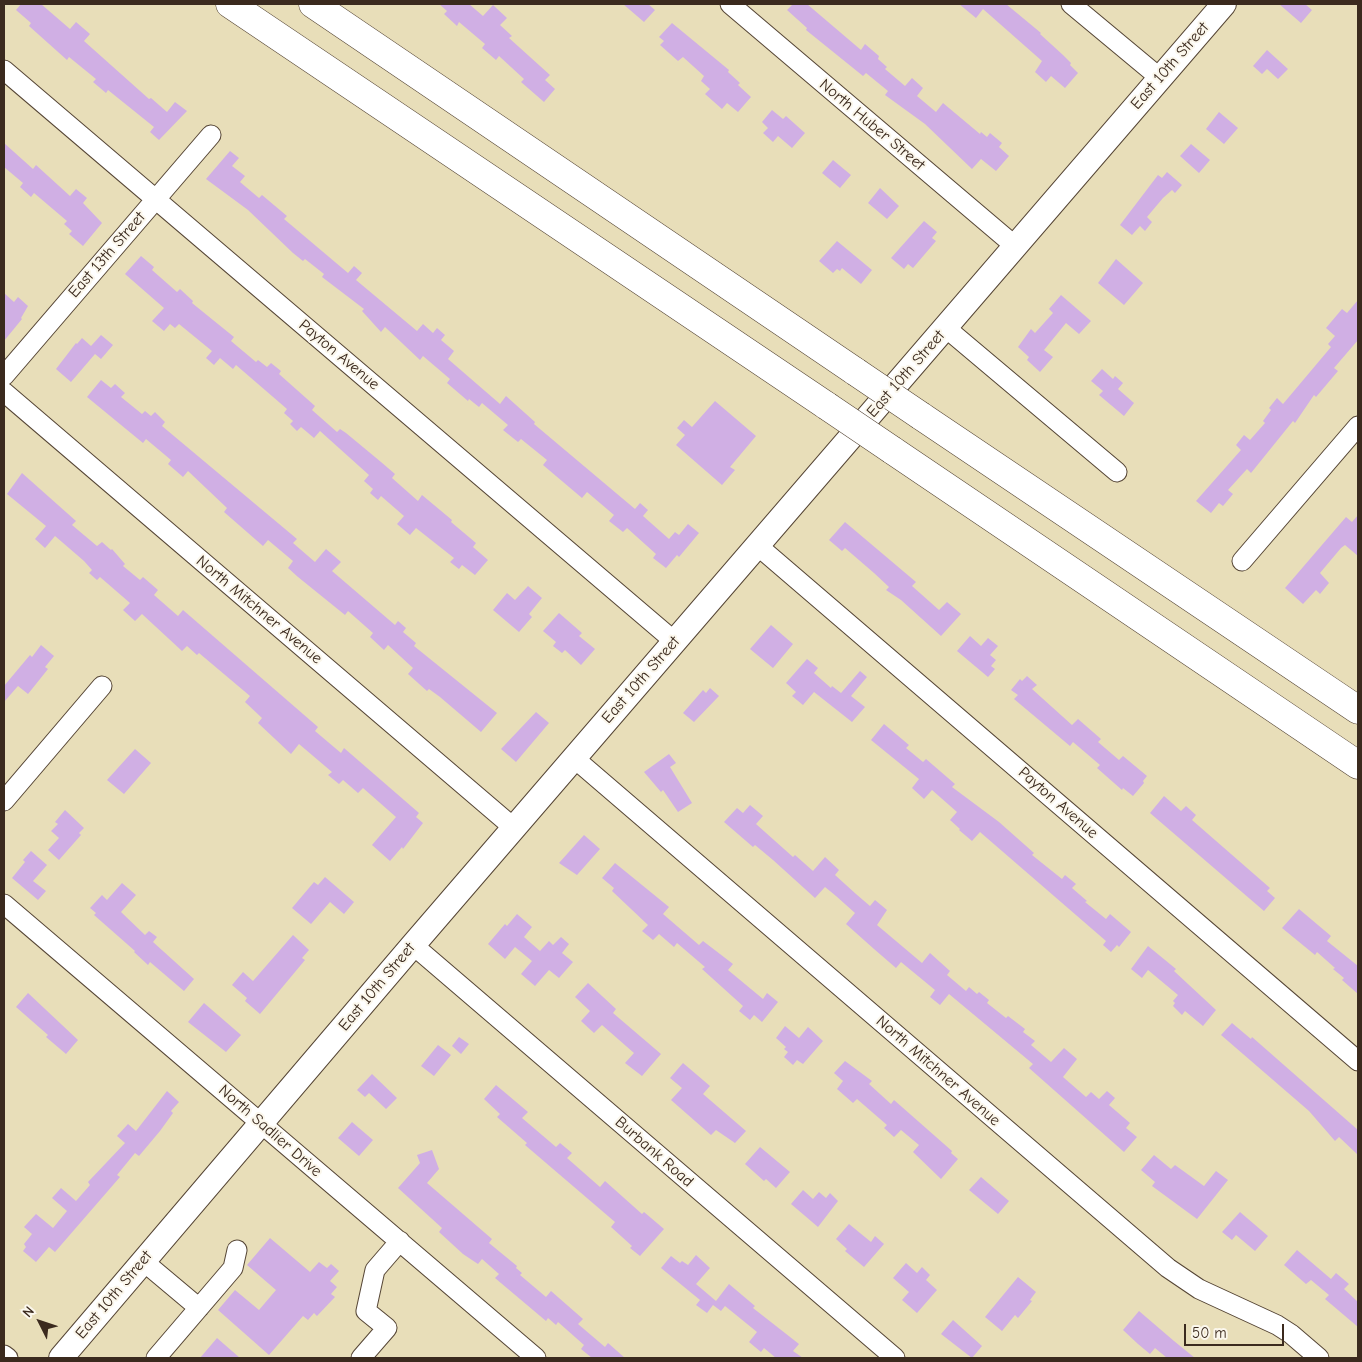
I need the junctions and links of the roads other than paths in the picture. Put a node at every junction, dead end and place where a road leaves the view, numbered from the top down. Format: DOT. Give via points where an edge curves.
graph roads {
  1 [pos="230,4"];
  2 [pos="313,4"];
  3 [pos="730,4"];
  4 [pos="1071,4"];
  5 [pos="1224,4"];
  6 [pos="4,70"];
  7 [pos="1160,78"];
  8 [pos="211,135"];
  9 [pos="155,198"];
  10 [pos="1015,246"];
  11 [pos="946,328"];
  12 [pos="4,376"];
  13 [pos="4,392"];
  14 [pos="1358,426"];
  15 [pos="1118,472"];
  16 [pos="758,546"];
  17 [pos="1242,561"];
  18 [pos="674,641"];
  19 [pos="102,686"];
  20 [pos="1358,710"];
  21 [pos="574,758"];
  22 [pos="1358,765"];
  23 [pos="4,801"];
  24 [pos="514,828"];
  25 [pos="4,904"];
  26 [pos="412,945"];
  27 [pos="1358,1061"];
  28 [pos="261,1123"];
  29 [pos="400,1241"];
  30 [pos="237,1250"];
  31 [pos="143,1262"];
  32 [pos="199,1308"];
  33 [pos="4,1355"];
  34 [pos="8,1358"];
  35 [pos="60,1358"];
  36 [pos="156,1358"];
  37 [pos="361,1358"];
  38 [pos="536,1358"];
  39 [pos="895,1358"];
  40 [pos="1320,1358"];
  1 -- 22 [label="highway, bridge"];
  2 -- 20 [label="highway, bridge"];
  3 -- 10 [label="street, North Huber Street"];
  4 -- 7 [label="street"];
  5 -- 7 [label="main road, East 10th Street"];
  6 -- 9 [label="street, Payton Avenue"];
  7 -- 10 [label="main road, East 10th Street"];
  8 -- 9 [label="street, East 13th Street"];
  9 -- 12 [label="street, East 13th Street"];
  9 -- 18 [label="street, Payton Avenue"];
  10 -- 11 [label="main road, East 10th Street"];
  11 -- 15 [label="street"];
  11 -- 16 [label="main road, East 10th Street"];
  13 -- 24 [label="street, North Mitchner Avenue"];
  14 -- 17 [label="street"];
  16 -- 18 [label="main road, East 10th Street"];
  16 -- 27 [label="street, Payton Avenue"];
  18 -- 21 [label="main road, East 10th Street"];
  19 -- 23 [label="street"];
  21 -- 24 [label="main road, East 10th Street"];
  21 -- 40 [label="street, North Mitchner Avenue" via="1168,1268 1199,1289 1277,1325"];
  24 -- 26 [label="main road, East 10th Street"];
  25 -- 28 [label="street, North Sadlier Drive"];
  26 -- 28 [label="main road, East 10th Street"];
  26 -- 39 [label="street, Burbank Road"];
  28 -- 29 [label="street, North Sadlier Drive"];
  28 -- 31 [label="main road, East 10th Street"];
  29 -- 37 [label="street" via="375,1270 366,1310 387,1328"];
  29 -- 38 [label="street, North Sadlier Drive"];
  30 -- 32 [label="street" via="233,1268"];
  31 -- 32 [label="street"];
  31 -- 35 [label="main road, East 10th Street"];
  32 -- 36 [label="street"];
  33 -- 34 [label="street"];
}
